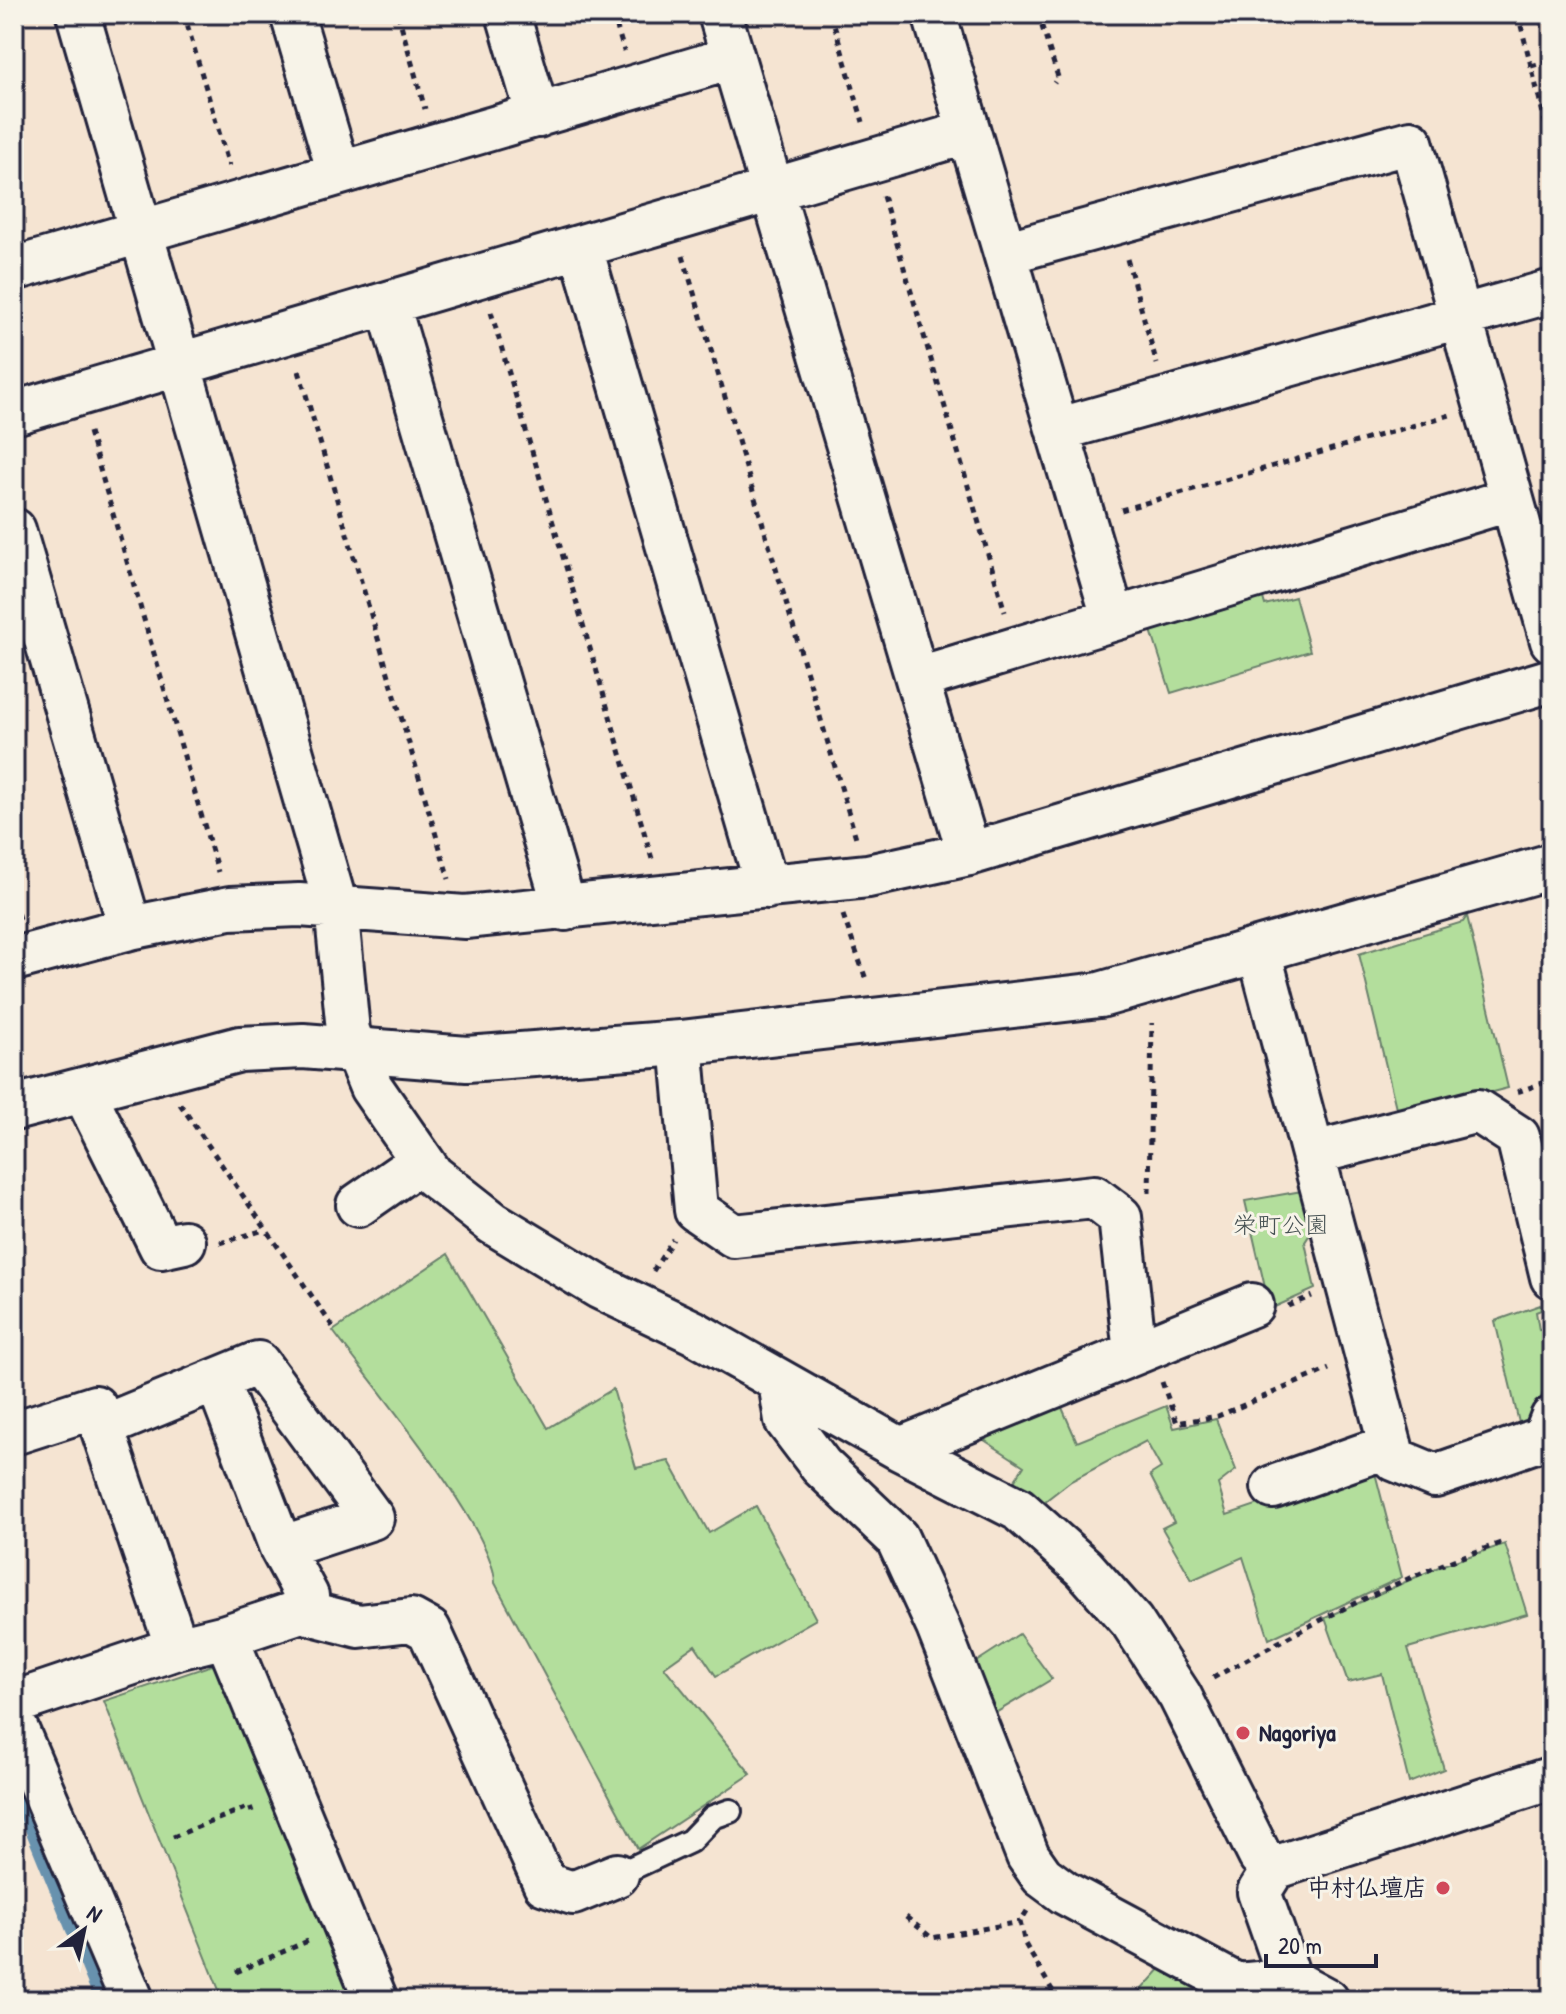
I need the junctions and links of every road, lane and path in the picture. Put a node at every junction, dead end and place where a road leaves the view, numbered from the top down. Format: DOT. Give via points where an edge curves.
graph roads {
  1 [pos="78,14"];
  2 [pos="184,14"];
  3 [pos="292,14"];
  4 [pos="398,14"];
  5 [pos="508,14"];
  6 [pos="720,14"];
  7 [pos="831,14"];
  8 [pos="934,14"];
  9 [pos="1038,14"];
  10 [pos="1518,14"];
  11 [pos="732,58"];
  12 [pos="1552,60"];
  13 [pos="1531,66"];
  14 [pos="1054,83"];
  15 [pos="538,116"];
  16 [pos="865,129"];
  17 [pos="969,132"];
  18 [pos="436,145"];
  19 [pos="1552,149"];
  20 [pos="339,173"];
  21 [pos="880,187"];
  22 [pos="774,192"];
  23 [pos="238,202"];
  24 [pos="674,220"];
  25 [pos="1116,223"];
  26 [pos="142,231"];
  27 [pos="581,248"];
  28 [pos="1008,252"];
  29 [pos="14,269"];
  30 [pos="482,276"];
  31 [pos="1552,291"];
  32 [pos="388,304"];
  33 [pos="1460,316"];
  34 [pos="287,334"];
  35 [pos="179,364"];
  36 [pos="77,394"];
  37 [pos="1167,399"];
  38 [pos="1484,406"];
  39 [pos="14,413"];
  40 [pos="1060,429"];
  41 [pos="1509,500"];
  42 [pos="1085,518"];
  43 [pos="14,530"];
  44 [pos="1113,617"];
  45 [pos="1552,641"];
  46 [pos="1015,648"];
  47 [pos="919,678"];
  48 [pos="1552,680"];
  49 [pos="969,854"];
  50 [pos="1552,866"];
  51 [pos="811,886"];
  52 [pos="663,898"];
  53 [pos="336,906"];
  54 [pos="230,908"];
  55 [pos="565,909"];
  56 [pos="465,917"];
  57 [pos="130,928"];
  58 [pos="1268,942"];
  59 [pos="14,959"];
  60 [pos="871,994"];
  61 [pos="1152,1022"];
  62 [pos="681,1043"];
  63 [pos="356,1051"];
  64 [pos="83,1090"];
  65 [pos="177,1100"];
  66 [pos="14,1108"];
  67 [pos="1314,1153"];
  68 [pos="420,1162"];
  69 [pos="358,1205"];
  70 [pos="696,1210"];
  71 [pos="1120,1217"];
  72 [pos="161,1248"];
  73 [pos="1552,1277"];
  74 [pos="1347,1283"];
  75 [pos="635,1304"];
  76 [pos="1252,1305"];
  77 [pos="333,1327"];
  78 [pos="1142,1350"];
  79 [pos="1365,1354"];
  80 [pos="217,1381"];
  81 [pos="780,1382"];
  82 [pos="1552,1418"];
  83 [pos="102,1427"];
  84 [pos="14,1433"];
  85 [pos="1389,1446"];
  86 [pos="900,1449"];
  87 [pos="1273,1487"];
  88 [pos="1501,1543"];
  89 [pos="281,1548"];
  90 [pos="301,1611"];
  91 [pos="226,1636"];
  92 [pos="177,1648"];
  93 [pos="1180,1696"];
  94 [pos="14,1703"];
  95 [pos="14,1723"];
  96 [pos="1552,1778"];
  97 [pos="250,1806"];
  98 [pos="730,1811"];
  99 [pos="173,1837"];
  100 [pos="1274,1868"];
  101 [pos="617,1875"];
  102 [pos="1047,1880"];
  103 [pos="906,1917"];
  104 [pos="1020,1922"];
  105 [pos="308,1941"];
  106 [pos="236,1972"];
  107 [pos="1312,1994"];
  108 [pos="132,2000"];
  109 [pos="376,2000"];
  110 [pos="1058,2000"];
  1 -- 26 [label="street"];
  2 -- 23 [label="path"];
  3 -- 20 [label="street"];
  4 -- 18 [label="path"];
  5 -- 15 [label="street"];
  6 -- 11 [label="street"];
  7 -- 16 [label="path"];
  8 -- 17 [label="street"];
  9 -- 14 [label="path" via="1058,77"];
  10 -- 13 [label="path"];
  11 -- 15 [label="street"];
  11 -- 22 [label="street"];
  12 -- 13 [label="path"];
  13 -- 19 [label="path"];
  15 -- 18 [label="street"];
  17 -- 22 [label="street"];
  17 -- 28 [label="street"];
  18 -- 20 [label="street"];
  20 -- 23 [label="street"];
  21 -- 46 [label="path"];
  22 -- 24 [label="street"];
  22 -- 47 [label="street"];
  23 -- 26 [label="street"];
  24 -- 27 [label="street"];
  24 -- 51 [label="path"];
  25 -- 28 [label="street"];
  25 -- 33 [label="street" via="1411,142"];
  25 -- 37 [label="path"];
  26 -- 29 [label="street"];
  26 -- 35 [label="street"];
  27 -- 30 [label="street"];
  27 -- 51 [label="street"];
  28 -- 40 [label="street"];
  30 -- 32 [label="street"];
  30 -- 52 [label="path"];
  31 -- 33 [label="street"];
  32 -- 34 [label="street"];
  32 -- 55 [label="street"];
  33 -- 37 [label="street"];
  33 -- 38 [label="street"];
  34 -- 35 [label="street"];
  34 -- 56 [label="path" via="452,891"];
  35 -- 36 [label="street"];
  35 -- 53 [label="street"];
  36 -- 39 [label="street"];
  36 -- 54 [label="path"];
  37 -- 40 [label="street"];
  38 -- 41 [label="street"];
  38 -- 42 [label="path"];
  40 -- 42 [label="street"];
  41 -- 44 [label="street"];
  41 -- 45 [label="street"];
  42 -- 44 [label="street"];
  43 -- 57 [label="street"];
  44 -- 46 [label="street"];
  46 -- 47 [label="street"];
  47 -- 49 [label="street"];
  48 -- 49 [label="street"];
  49 -- 51 [label="street"];
  50 -- 58 [label="street"];
  51 -- 52 [label="street"];
  51 -- 60 [label="path"];
  52 -- 55 [label="street"];
  53 -- 54 [label="street"];
  53 -- 56 [label="street"];
  53 -- 63 [label="street" via="348,1031"];
  54 -- 57 [label="street"];
  55 -- 56 [label="street"];
  57 -- 59 [label="street"];
  58 -- 62 [label="street" via="1100,995"];
  58 -- 67 [label="street"];
  61 -- 71 [label="path" via="1149,1214"];
  62 -- 63 [label="street" via="467,1059"];
  62 -- 70 [label="street"];
  63 -- 64 [label="street" via="303,1046 240,1049"];
  63 -- 68 [label="street" via="371,1087"];
  64 -- 66 [label="street"];
  64 -- 72 [label="street"];
  65 -- 77 [label="path"];
  67 -- 73 [label="street" via="1478,1111 1518,1137"];
  67 -- 74 [label="street"];
  68 -- 69 [label="street"];
  68 -- 75 [label="street" via="493,1223"];
  70 -- 71 [label="street" via="734,1236 1094,1197"];
  70 -- 75 [label="path" via="669,1244"];
  71 -- 78 [label="street"];
  74 -- 76 [label="path" via="1266,1315"];
  74 -- 79 [label="street"];
  75 -- 81 [label="street"];
  76 -- 78 [label="street"];
  78 -- 79 [label="path" via="1177,1423 1218,1416"];
  78 -- 86 [label="street"];
  79 -- 85 [label="street"];
  80 -- 83 [label="street"];
  80 -- 89 [label="street"];
  80 -- 89 [label="street" via="258,1363 372,1518"];
  81 -- 86 [label="street"];
  81 -- 102 [label="street" via="786,1420 821,1466 897,1538 938,1627 1028,1856"];
  82 -- 85 [label="street" via="1544,1438 1511,1457 1435,1476 1394,1459"];
  83 -- 84 [label="street" via="95,1407"];
  83 -- 92 [label="street"];
  85 -- 87 [label="street"];
  86 -- 93 [label="street" via="1018,1509 1084,1568 1132,1622"];
  88 -- 93 [label="path" via="1344,1605"];
  89 -- 90 [label="street" via="307,1596"];
  90 -- 91 [label="street"];
  90 -- 101 [label="street" via="359,1626 411,1620 429,1630 545,1884 573,1893"];
  91 -- 92 [label="street"];
  91 -- 109 [label="street"];
  92 -- 94 [label="street"];
  93 -- 100 [label="street" via="1196,1740 1260,1856"];
  95 -- 108 [label="street"];
  96 -- 100 [label="street"];
  97 -- 99 [label="path"];
  98 -- 101 [label="lane" via="713,1817 690,1841"];
  100 -- 107 [label="street" via="1259,1892"];
  102 -- 104 [label="path"];
  102 -- 107 [label="street" via="1237,1985"];
  103 -- 104 [label="path" via="932,1938"];
  104 -- 110 [label="path" via="1025,1944"];
  105 -- 106 [label="path"];
}
